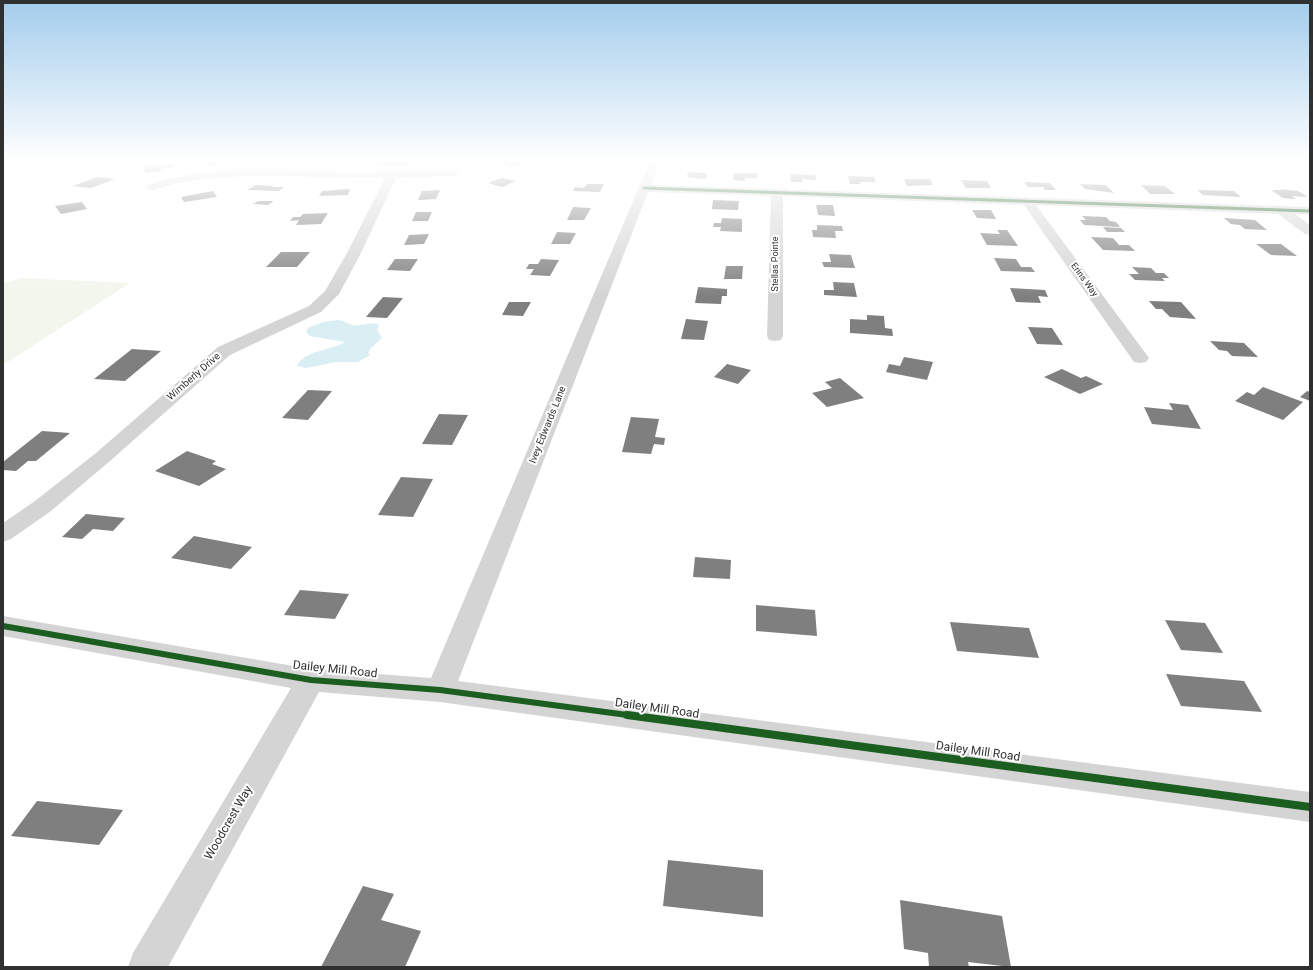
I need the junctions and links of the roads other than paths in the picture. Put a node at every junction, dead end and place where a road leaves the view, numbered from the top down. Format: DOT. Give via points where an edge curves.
graph roads {
  1 [pos="377,206"];
  2 [pos="637,206"];
  3 [pos="776,206"];
  4 [pos="1031,206"];
  5 [pos="1176,206"];
  6 [pos="1281,210"];
  7 [pos="1310,211"];
  8 [pos="1310,231"];
  9 [pos="776,336"];
  10 [pos="1140,358"];
  11 [pos="3,534"];
  12 [pos="3,626"];
  13 [pos="311,680"];
  14 [pos="440,690"];
  15 [pos="1310,807"];
  16 [pos="146,967"];
  1 -- 11 [label="street, Wimberly Drive" via="354,254 330,294 316,309 224,351 98,462"];
  2 -- 14 [label="street, Ivey Edwards Lane"];
  3 -- 9 [label="street, Stellas Pointe"];
  4 -- 10 [label="street, Erins Way"];
  5 -- 6 [label="street"];
  6 -- 7 [label="street"];
  6 -- 8 [label="street"];
  12 -- 13 [label="street, Dailey Mill Road"];
  13 -- 14 [label="street, Dailey Mill Road"];
  13 -- 16 [label="street, Woodcrest Way"];
  14 -- 15 [label="street, Dailey Mill Road"];
}
